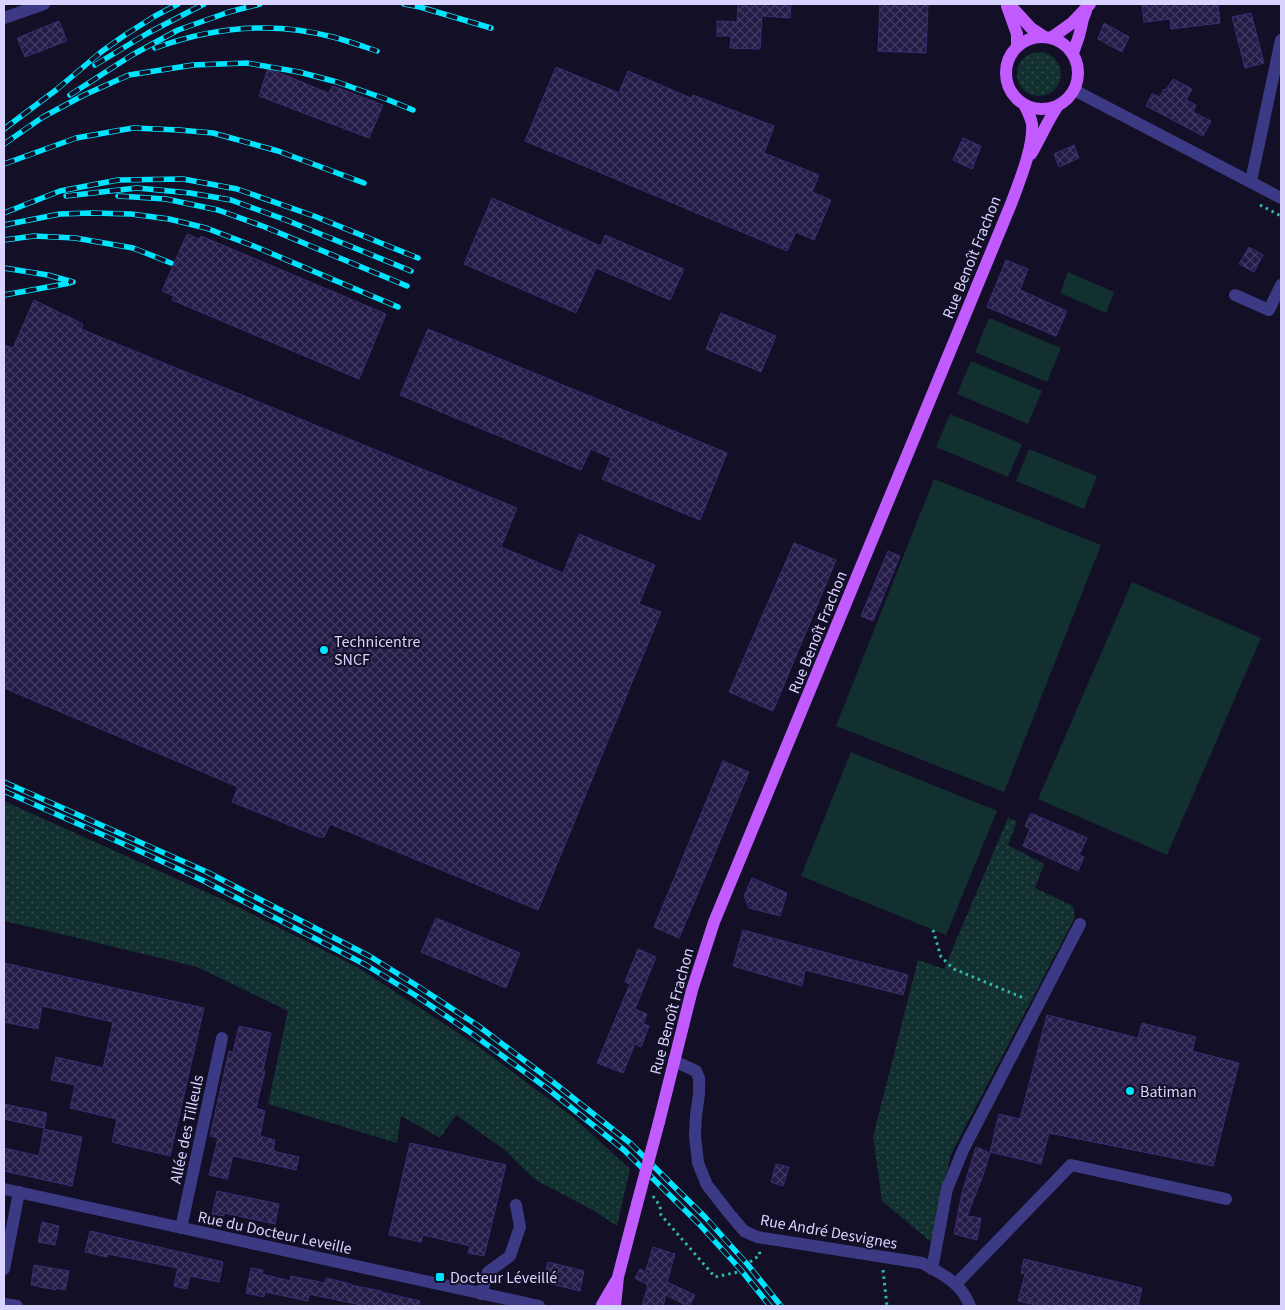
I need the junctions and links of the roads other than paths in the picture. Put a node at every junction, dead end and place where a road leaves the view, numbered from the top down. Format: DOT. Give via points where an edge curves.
graph roads {
  1 [pos="44,4"];
  2 [pos="1008,4"];
  3 [pos="1089,4"];
  4 [pos="4,18"];
  5 [pos="1047,37"];
  6 [pos="1281,40"];
  7 [pos="1017,46"];
  8 [pos="1073,53"];
  9 [pos="1074,90"];
  10 [pos="1025,106"];
  11 [pos="1057,107"];
  12 [pos="1027,160"];
  13 [pos="1251,181"];
  14 [pos="1281,198"];
  15 [pos="1281,285"];
  16 [pos="1235,295"];
  17 [pos="1080,924"];
  18 [pos="222,1038"];
  19 [pos="674,1061"];
  20 [pos="4,1189"];
  21 [pos="19,1192"];
  22 [pos="1226,1198"];
  23 [pos="516,1205"];
  24 [pos="181,1228"];
  25 [pos="932,1268"];
  26 [pos="4,1269"];
  27 [pos="956,1284"];
  28 [pos="481,1294"];
  29 [pos="4,1304"];
  30 [pos="17,1306"];
  31 [pos="539,1306"];
  32 [pos="605,1306"];
  33 [pos="970,1306"];
  1 -- 4 [label="street"];
  2 -- 5 [label="main road" via="1031,28"];
  2 -- 7 [label="main road" via="1017,34"];
  3 -- 5 [label="main road" via="1072,23"];
  3 -- 8 [label="main road"];
  5 -- 7 [label="main road" via="1029,39"];
  5 -- 8 [label="main road" via="1061,42"];
  6 -- 13 [label="street"];
  7 -- 10 [label="main road" via="1006,66 1007,84 1013,96"];
  8 -- 9 [label="main road" via="1078,75"];
  9 -- 11 [label="main road"];
  9 -- 13 [label="street"];
  10 -- 11 [label="main road" via="1039,110"];
  10 -- 12 [label="main road" via="1032,125"];
  11 -- 12 [label="main road"];
  12 -- 19 [label="main road, Rue Benoît Frachon" via="714,922"];
  13 -- 14 [label="street"];
  15 -- 16 [label="street" via="1269,310"];
  17 -- 25 [label="street" via="963,1150 946,1190"];
  18 -- 24 [label="street, Allée des Tilleuls"];
  19 -- 25 [label="street, Rue André Desvignes" via="696,1071 699,1078 695,1136 698,1163 707,1185 744,1231 758,1237 882,1256"];
  19 -- 32 [label="main road, Rue Benoît Frachon, bridge" via="618,1277"];
  20 -- 21 [label="street, Rue du Docteur Leveille"];
  21 -- 24 [label="street, Rue du Docteur Leveille"];
  21 -- 26 [label="street"];
  22 -- 27 [label="street" via="1071,1165"];
  23 -- 28 [label="street" via="520,1226 510,1256 488,1272"];
  24 -- 28 [label="street, Rue du Docteur Leveille"];
  25 -- 27 [label="street, Rue André Desvignes"];
  27 -- 33 [label="street, Rue André Desvignes"];
  28 -- 31 [label="street, Rue du Docteur Leveille"];
  29 -- 30 [label="street"];
}
